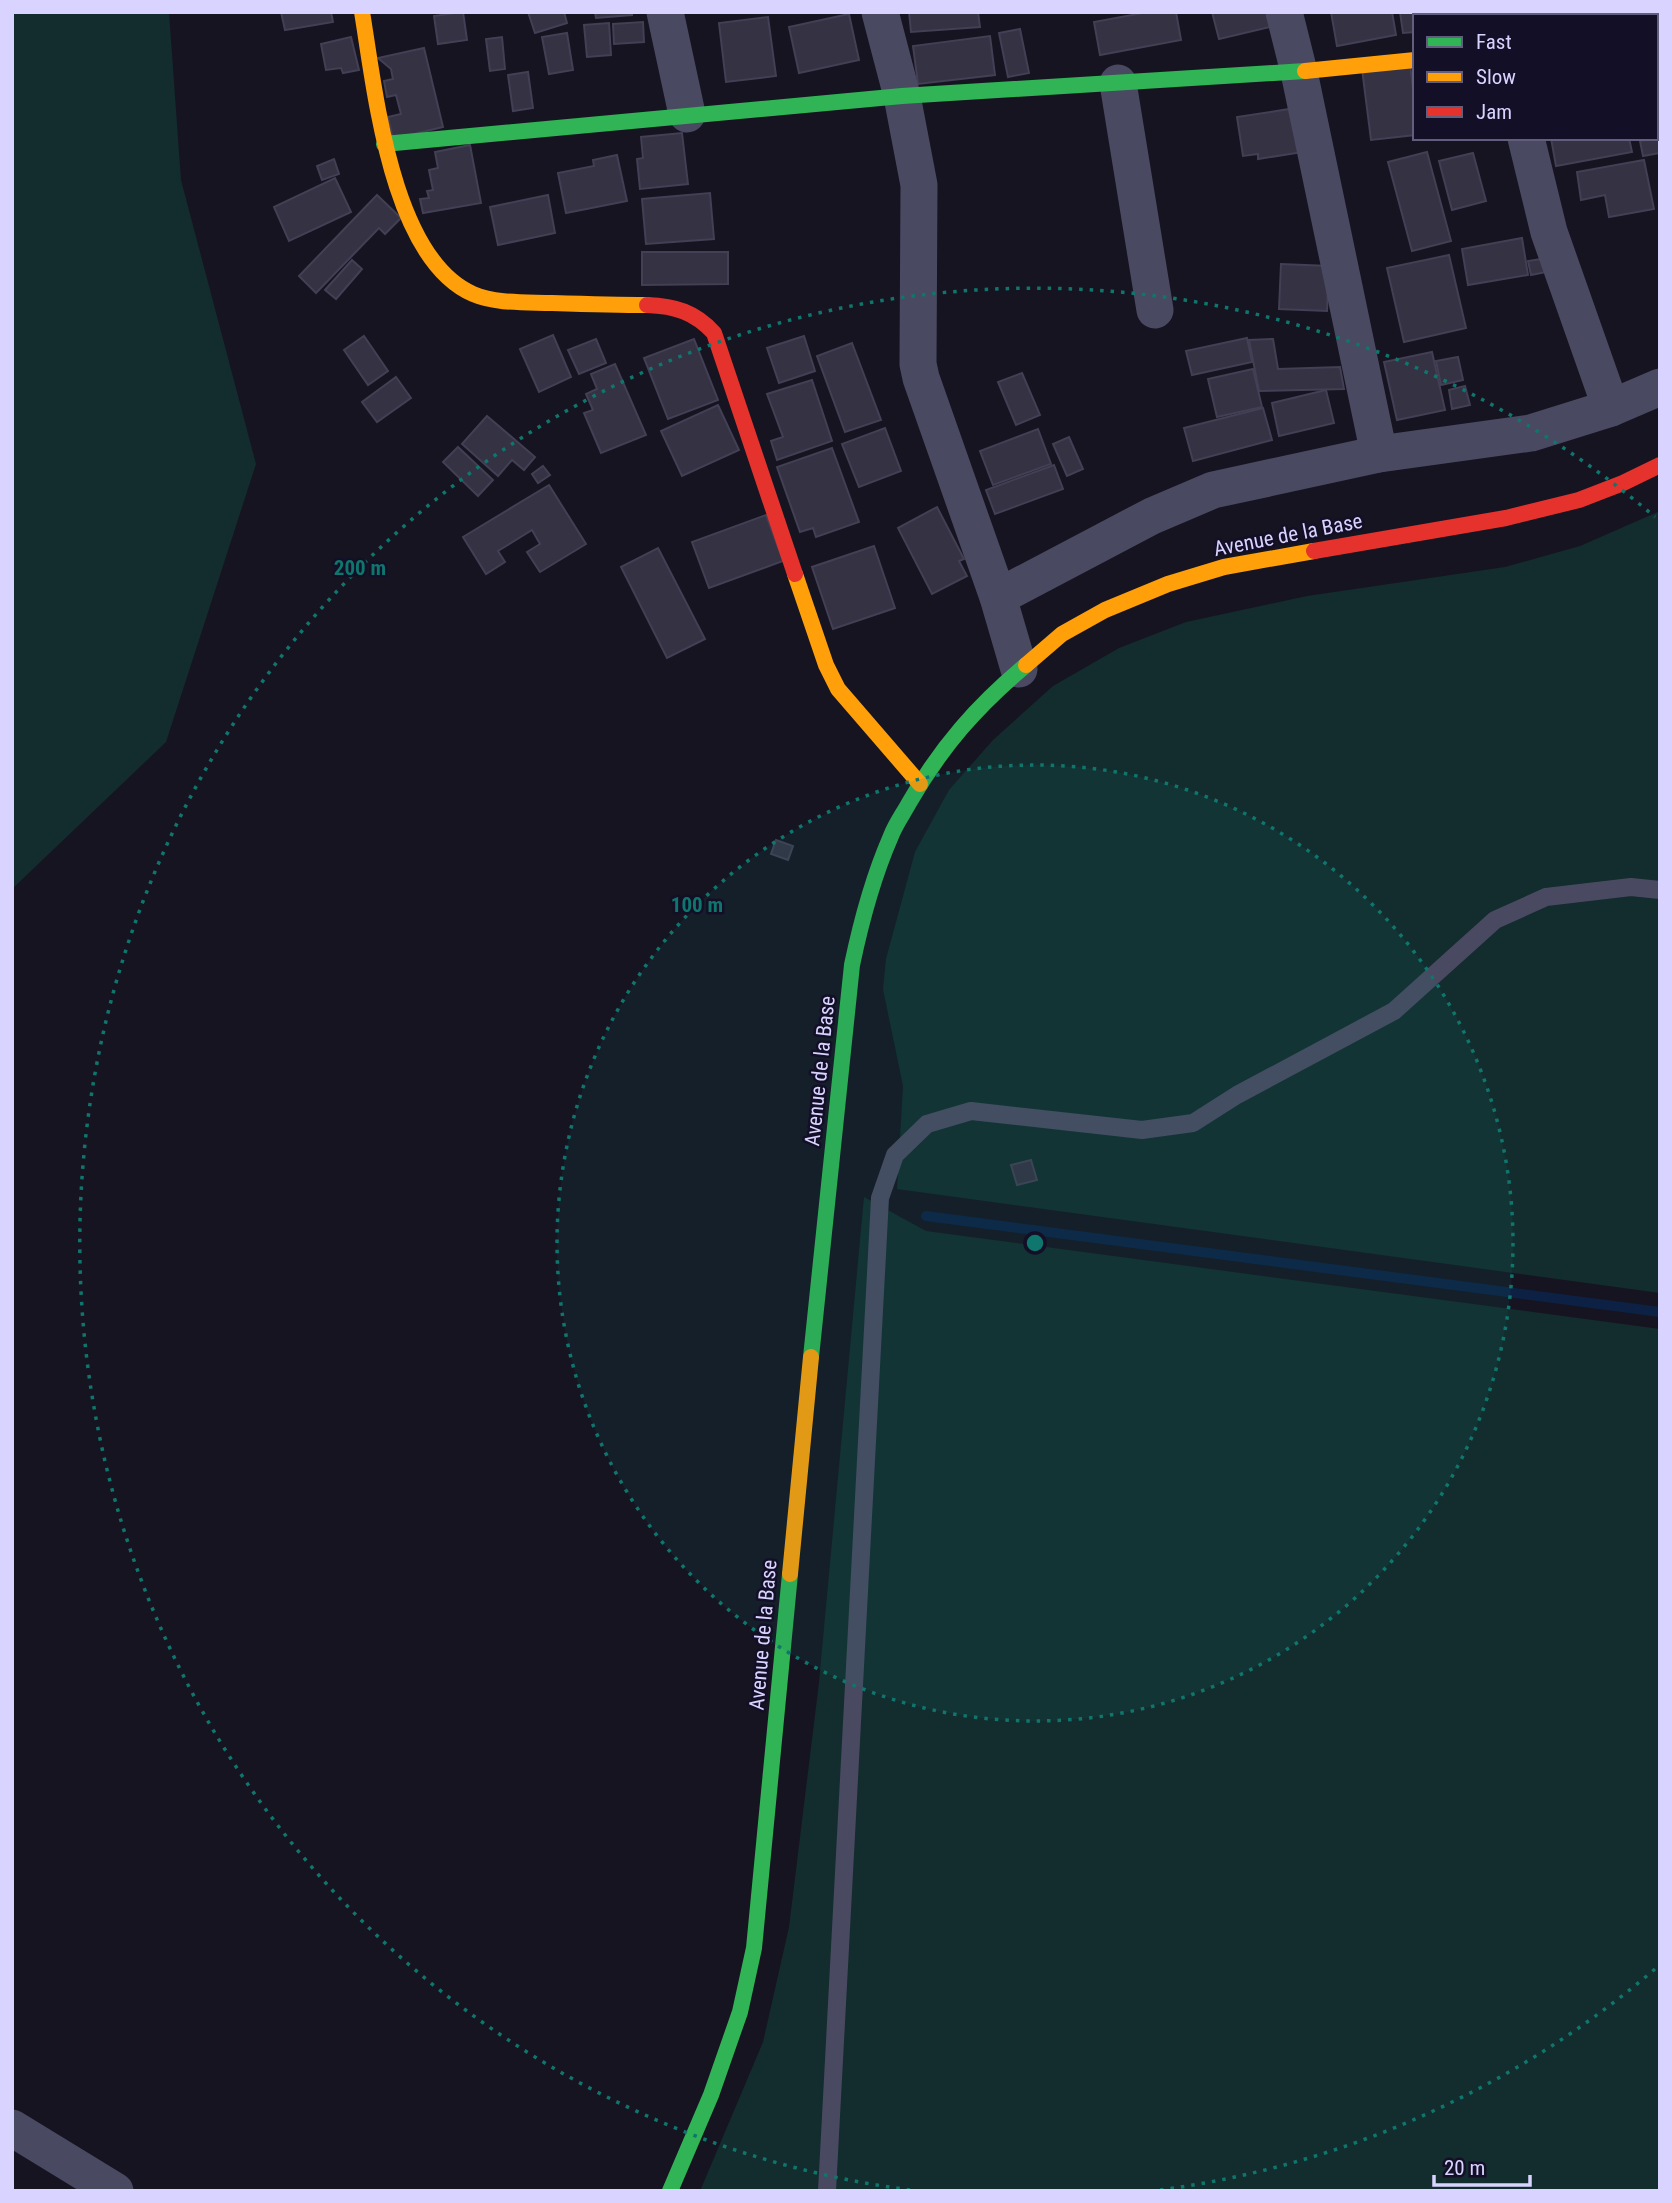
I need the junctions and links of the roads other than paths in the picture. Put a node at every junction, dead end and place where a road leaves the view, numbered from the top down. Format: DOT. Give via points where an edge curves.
graph roads {
  1 [pos="362,12"];
  2 [pos="665,12"];
  3 [pos="880,12"];
  4 [pos="1284,12"];
  5 [pos="1413,60"];
  6 [pos="1299,72"];
  7 [pos="1118,83"];
  8 [pos="902,96"];
  9 [pos="687,114"];
  10 [pos="1526,140"];
  11 [pos="384,144"];
  12 [pos="1155,310"];
  13 [pos="1660,387"];
  14 [pos="1611,408"];
  15 [pos="1379,453"];
  16 [pos="1660,465"];
  17 [pos="998,597"];
  18 [pos="1019,669"];
  19 [pos="920,784"];
  20 [pos="1660,890"];
  21 [pos="12,2127"];
  22 [pos="115,2191"];
  23 [pos="670,2191"];
  24 [pos="827,2191"];
  1 -- 11 [label="main road"];
  2 -- 9 [label="street"];
  3 -- 8 [label="street"];
  4 -- 6 [label="street"];
  5 -- 6 [label="main road"];
  6 -- 7 [label="main road"];
  6 -- 15 [label="street"];
  7 -- 8 [label="main road"];
  7 -- 12 [label="street"];
  8 -- 9 [label="main road"];
  8 -- 17 [label="street" via="919,185 918,365"];
  9 -- 11 [label="main road"];
  10 -- 14 [label="street" via="1549,232"];
  11 -- 19 [label="main road" via="424,248 443,273 473,294 542,304 669,306 702,319 714,334 826,665 838,689"];
  13 -- 14 [label="street"];
  14 -- 15 [label="street" via="1531,433"];
  15 -- 17 [label="street" via="1213,490 1152,516"];
  16 -- 18 [label="main road, Avenue de la Base" via="1579,500 1506,519 1249,561 1168,584 1062,634"];
  17 -- 18 [label="street"];
  18 -- 19 [label="main road, Avenue de la Base" via="959,729"];
  19 -- 23 [label="main road, Avenue de la Base" via="891,835 852,965 754,1948 740,2012"];
  20 -- 24 [label="lane" via="1631,887 1546,897 1495,920 1394,1011 1193,1123 1142,1130 971,1111 927,1124 895,1155 880,1198"];
  21 -- 22 [label="street"];
}
